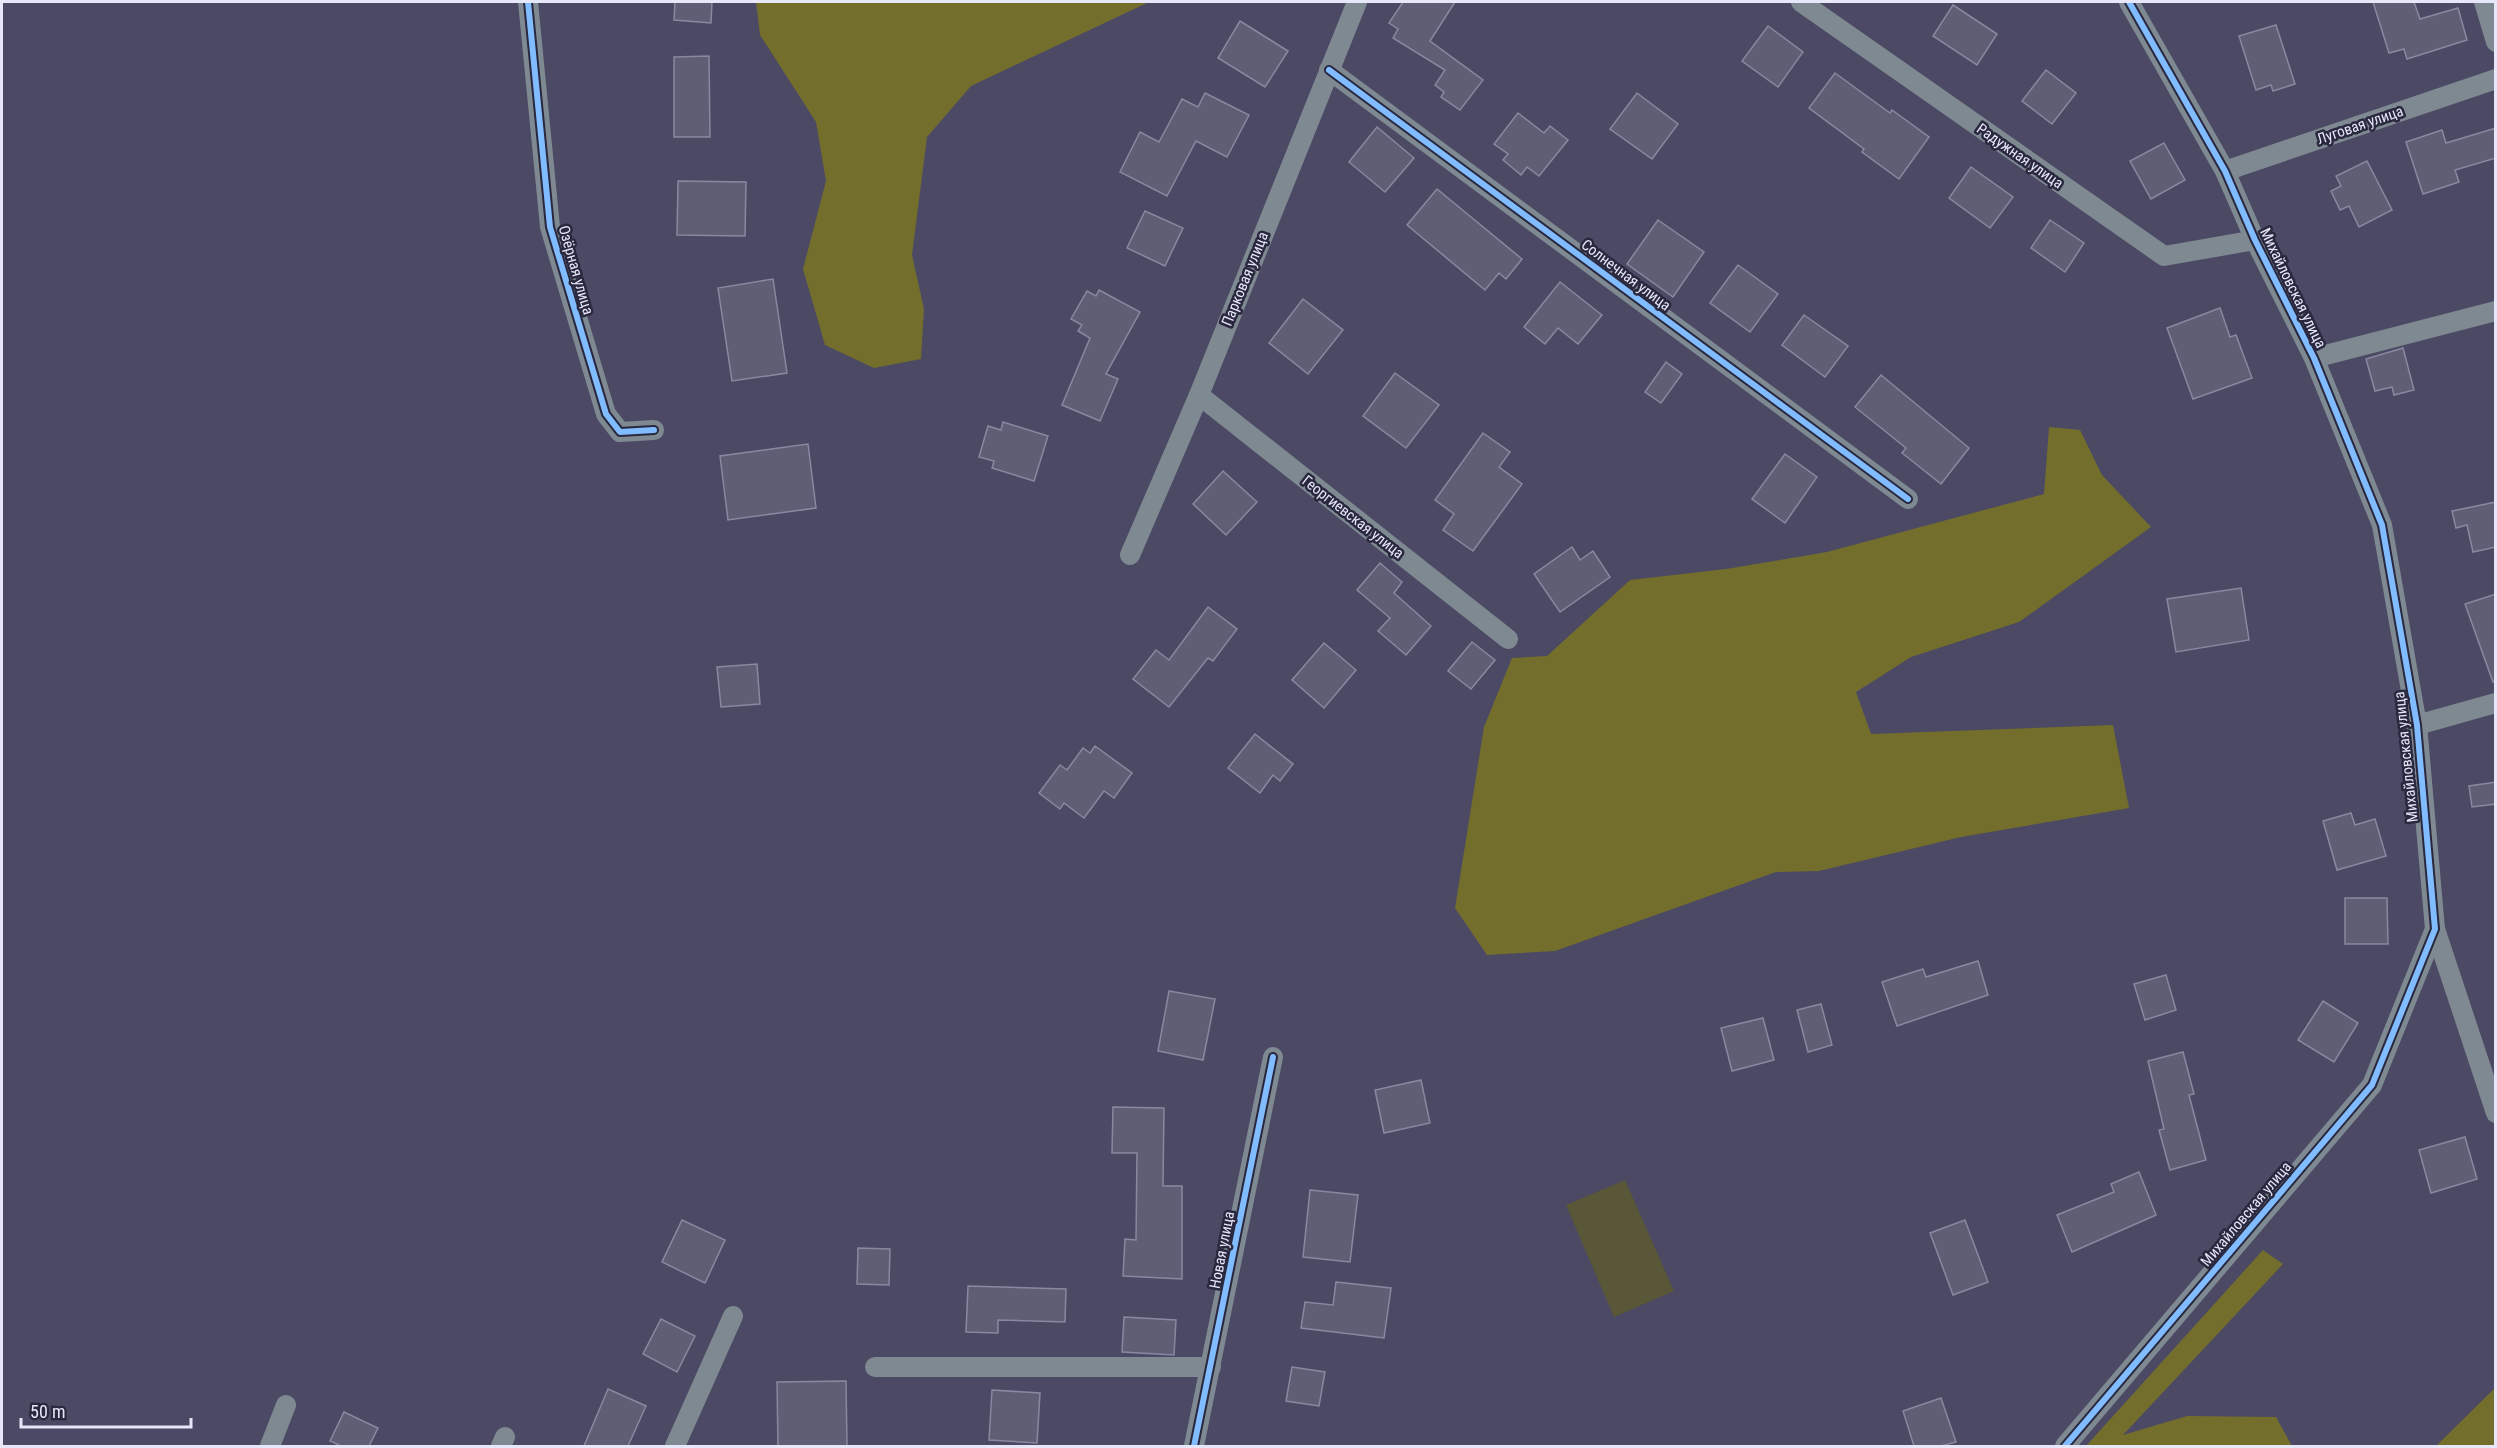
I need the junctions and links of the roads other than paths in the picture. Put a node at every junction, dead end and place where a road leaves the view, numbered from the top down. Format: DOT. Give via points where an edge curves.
graph roads {
  1 [pos="528,2"];
  2 [pos="1357,2"];
  3 [pos="1801,2"];
  4 [pos="2129,2"];
  5 [pos="2484,2"];
  6 [pos="2496,42"];
  7 [pos="1329,70"];
  8 [pos="2496,79"];
  9 [pos="2225,171"];
  10 [pos="2255,240"];
  11 [pos="2496,310"];
  12 [pos="2314,358"];
  13 [pos="1199,395"];
  14 [pos="654,430"];
  15 [pos="1908,499"];
  16 [pos="1130,555"];
  17 [pos="1508,639"];
  18 [pos="2496,703"];
  19 [pos="2417,725"];
  20 [pos="2434,929"];
  21 [pos="1273,1057"];
  22 [pos="2496,1113"];
  23 [pos="734,1316"];
  24 [pos="875,1367"];
  25 [pos="1210,1367"];
  26 [pos="286,1406"];
  27 [pos="270,1446"];
  28 [pos="675,1446"];
  29 [pos="1194,1446"];
  30 [pos="2065,1446"];
  1 -- 14 [label="street, Озёрная улица" via="550,227 606,414 620,432"];
  2 -- 7 [label="street, Парковая улица"];
  3 -- 10 [label="street, Радужная улица" via="2164,256"];
  4 -- 9 [label="street, Михайловская улица"];
  5 -- 6 [label="street"];
  7 -- 13 [label="street, Парковая улица"];
  7 -- 15 [label="street, Солнечная улица"];
  8 -- 9 [label="street, Луговая улица"];
  9 -- 10 [label="street, Михайловская улица"];
  10 -- 12 [label="street, Михайловская улица"];
  11 -- 12 [label="street"];
  12 -- 19 [label="street, Михайловская улица" via="2382,525"];
  13 -- 16 [label="street, Парковая улица"];
  13 -- 17 [label="street, Георгиевская улица"];
  18 -- 19 [label="street"];
  19 -- 20 [label="street, Михайловская улица"];
  20 -- 22 [label="street"];
  20 -- 30 [label="street, Михайловская улица" via="2372,1085"];
  21 -- 25 [label="street, Новая улица"];
  23 -- 28 [label="street"];
  24 -- 25 [label="street"];
  25 -- 29 [label="street, Новая улица"];
  26 -- 27 [label="street"];
}
